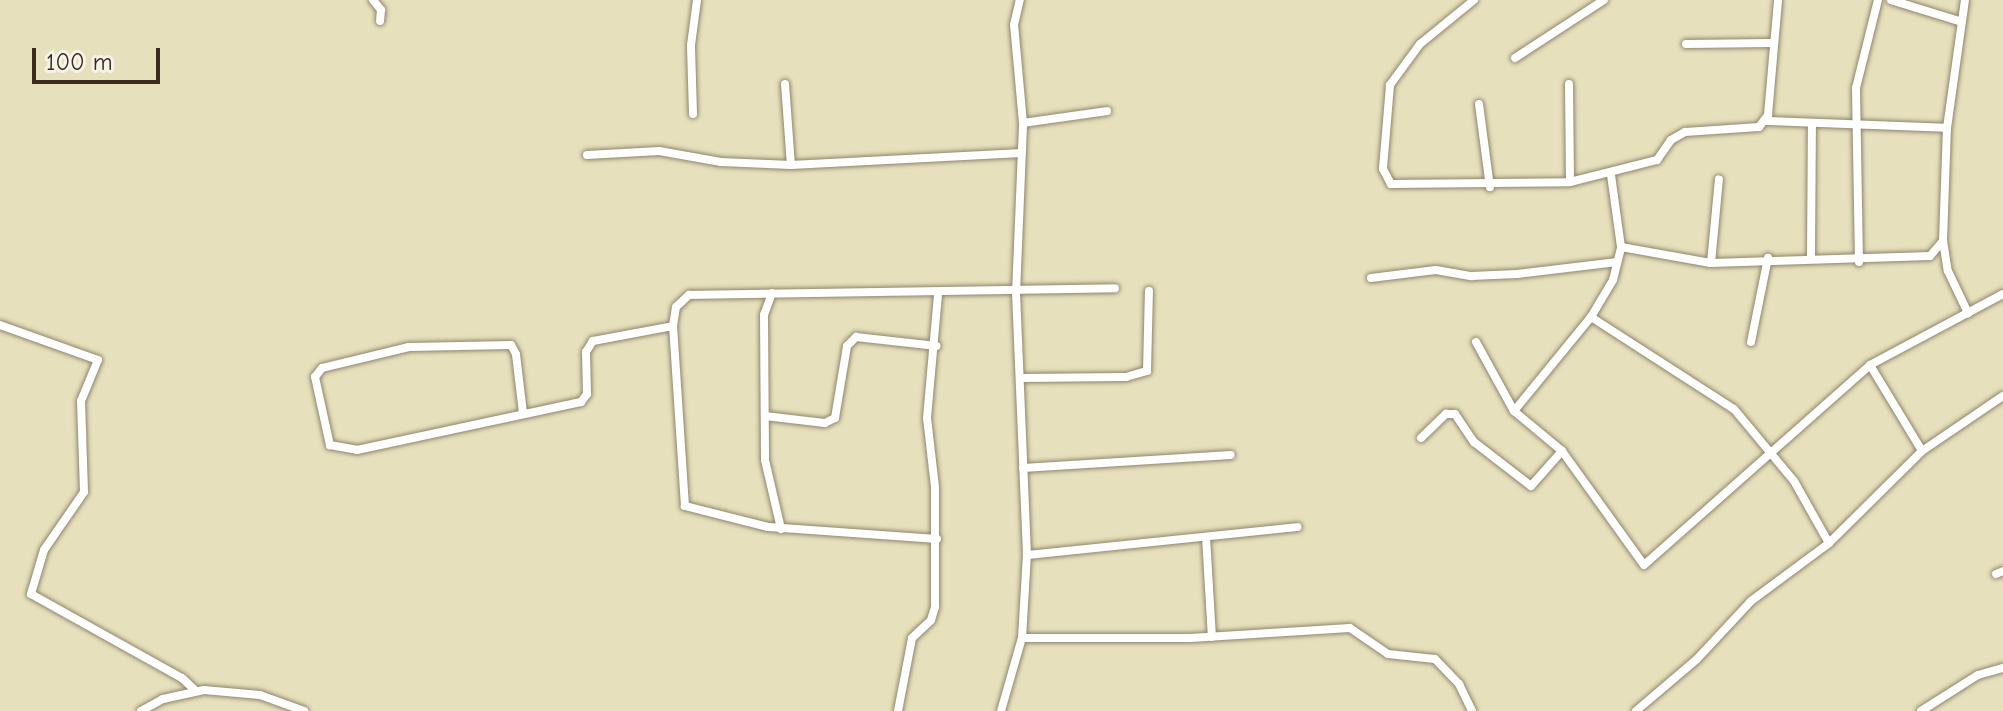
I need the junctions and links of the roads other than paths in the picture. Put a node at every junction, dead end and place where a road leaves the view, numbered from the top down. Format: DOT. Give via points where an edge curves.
graph roads {
  1 [pos="373,0"];
  2 [pos="697,0"];
  3 [pos="1020,0"];
  4 [pos="1474,0"];
  5 [pos="1604,0"];
  6 [pos="1778,0"];
  7 [pos="1878,0"];
  8 [pos="1891,0"];
  9 [pos="1965,0"];
  10 [pos="380,21"];
  11 [pos="1959,21"];
  12 [pos="1771,43"];
  13 [pos="1686,44"];
  14 [pos="1515,58"];
  15 [pos="785,84"];
  16 [pos="1569,84"];
  17 [pos="1479,104"];
  18 [pos="1107,111"];
  19 [pos="693,114"];
  20 [pos="1766,121"];
  21 [pos="1023,123"];
  22 [pos="1860,124"];
  23 [pos="1812,127"];
  24 [pos="1947,128"];
  25 [pos="1022,153"];
  26 [pos="587,155"];
  27 [pos="791,165"];
  28 [pos="1611,175"];
  29 [pos="1719,179"];
  30 [pos="1570,182"];
  31 [pos="1490,187"];
  32 [pos="1943,241"];
  33 [pos="1621,247"];
  34 [pos="1811,257"];
  35 [pos="1768,258"];
  36 [pos="1617,262"];
  37 [pos="1859,262"];
  38 [pos="1711,263"];
  39 [pos="1371,278"];
  40 [pos="1115,288"];
  41 [pos="1149,291"];
  42 [pos="772,293"];
  43 [pos="1016,293"];
  44 [pos="938,294"];
  45 [pos="2003,294"];
  46 [pos="1968,313"];
  47 [pos="1591,317"];
  48 [pos="0,325"];
  49 [pos="673,326"];
  50 [pos="1476,342"];
  51 [pos="1751,342"];
  52 [pos="936,346"];
  53 [pos="1870,365"];
  54 [pos="1021,378"];
  55 [pos="2003,396"];
  56 [pos="1514,411"];
  57 [pos="523,413"];
  58 [pos="765,416"];
  59 [pos="1421,438"];
  60 [pos="1770,450"];
  61 [pos="1562,451"];
  62 [pos="1922,451"];
  63 [pos="1231,455"];
  64 [pos="1023,468"];
  65 [pos="1298,527"];
  66 [pos="781,529"];
  67 [pos="1206,537"];
  68 [pos="937,539"];
  69 [pos="1829,543"];
  70 [pos="1027,555"];
  71 [pos="1212,637"];
  72 [pos="1022,638"];
  73 [pos="2003,668"];
  74 [pos="196,691"];
  75 [pos="141,711"];
  76 [pos="304,711"];
  77 [pos="898,711"];
  78 [pos="1001,711"];
  79 [pos="1472,711"];
  80 [pos="1636,711"];
  81 [pos="1921,711"];
  1 -- 10 [label="street" via="381,10"];
  2 -- 19 [label="street" via="691,45"];
  3 -- 21 [label="street" via="1014,25"];
  4 -- 31 [label="street" via="1420,44 1390,85 1383,169 1391,184 1400,187"];
  5 -- 14 [label="street"];
  6 -- 12 [label="street"];
  7 -- 22 [label="street" via="1856,88"];
  8 -- 11 [label="street"];
  9 -- 11 [label="street"];
  11 -- 24 [label="street"];
  12 -- 13 [label="street"];
  12 -- 20 [label="street"];
  15 -- 27 [label="street"];
  16 -- 30 [label="street"];
  17 -- 31 [label="street"];
  18 -- 21 [label="street"];
  20 -- 23 [label="street"];
  20 -- 28 [label="street" via="1751,129 1703,127 1685,132 1671,140 1657,160"];
  21 -- 25 [label="street"];
  22 -- 23 [label="street"];
  22 -- 24 [label="street"];
  22 -- 37 [label="street"];
  23 -- 34 [label="street"];
  24 -- 32 [label="street"];
  25 -- 27 [label="street"];
  25 -- 43 [label="street"];
  26 -- 27 [label="street" via="659,151 721,162"];
  28 -- 30 [label="street"];
  28 -- 33 [label="street"];
  29 -- 38 [label="street"];
  30 -- 31 [label="street"];
  32 -- 37 [label="street" via="1930,256"];
  32 -- 46 [label="street" via="1953,284"];
  33 -- 36 [label="street"];
  33 -- 38 [label="street"];
  34 -- 35 [label="street"];
  34 -- 37 [label="street"];
  35 -- 38 [label="street"];
  35 -- 51 [label="street"];
  36 -- 39 [label="street" via="1517,274 1471,276 1436,270"];
  36 -- 47 [label="street" via="1613,280"];
  40 -- 43 [label="street"];
  41 -- 54 [label="street" via="1147,371 1126,377"];
  42 -- 44 [label="street"];
  42 -- 49 [label="street" via="689,295 676,307"];
  42 -- 58 [label="street" via="764,315"];
  43 -- 44 [label="street"];
  43 -- 54 [label="street"];
  44 -- 52 [label="street" via="933,313"];
  45 -- 46 [label="street"];
  46 -- 53 [label="street"];
  47 -- 56 [label="street"];
  47 -- 60 [label="street" via="1724,402"];
  48 -- 74 [label="street" via="98,360 81,401 84,492 44,550 31,594 182,678"];
  49 -- 57 [label="street" via="593,341 586,352 585,399"];
  49 -- 66 [label="street" via="685,506"];
  50 -- 56 [label="street"];
  52 -- 58 [label="street" via="856,337 847,346 835,418 825,423"];
  52 -- 68 [label="street" via="927,418"];
  53 -- 60 [label="street"];
  53 -- 62 [label="street"];
  54 -- 64 [label="street"];
  55 -- 62 [label="street"];
  56 -- 61 [label="street"];
  57 -- 57 [label="street" via="343,451 330,445 315,377 322,368 409,347 511,345"];
  58 -- 66 [label="street" via="765,460"];
  59 -- 61 [label="street" via="1446,414 1455,414 1474,442 1531,486"];
  60 -- 61 [label="street" via="1644,565"];
  60 -- 69 [label="street"];
  62 -- 69 [label="street"];
  63 -- 64 [label="street"];
  64 -- 70 [label="street"];
  65 -- 67 [label="street"];
  66 -- 68 [label="street"];
  67 -- 70 [label="street"];
  67 -- 71 [label="street"];
  68 -- 77 [label="street" via="935,607 931,620 912,638"];
  69 -- 80 [label="street" via="1751,601 1697,659"];
  70 -- 72 [label="street"];
  71 -- 72 [label="street"];
  71 -- 79 [label="street" via="1350,628 1388,654 1435,659 1459,684"];
  72 -- 78 [label="street"];
  73 -- 81 [label="street" via="1978,675"];
  74 -- 75 [label="street"];
  74 -- 76 [label="street" via="260,695"];
}
